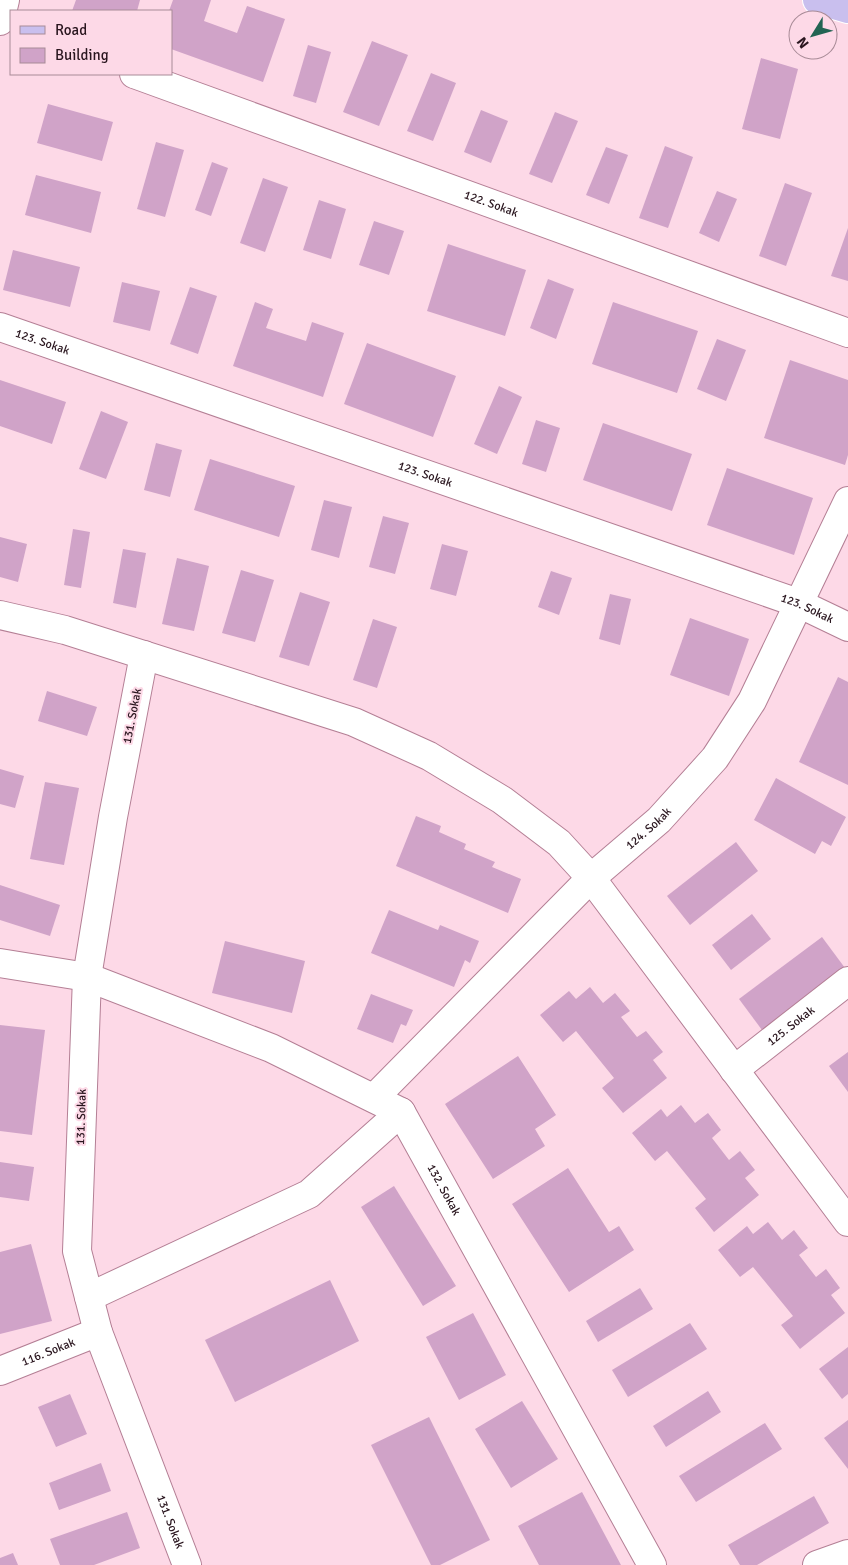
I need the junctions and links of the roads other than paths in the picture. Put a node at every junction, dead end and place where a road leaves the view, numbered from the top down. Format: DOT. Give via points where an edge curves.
graph roads {
  1 [pos="5,0"];
  2 [pos="817,0"];
  3 [pos="848,9"];
  4 [pos="0,21"];
  5 [pos="137,75"];
  6 [pos="0,327"];
  7 [pos="848,333"];
  8 [pos="848,501"];
  9 [pos="798,603"];
  10 [pos="0,615"];
  11 [pos="848,627"];
  12 [pos="144,654"];
  13 [pos="591,878"];
  14 [pos="0,962"];
  15 [pos="87,977"];
  16 [pos="848,981"];
  17 [pos="734,1070"];
  18 [pos="374,1098"];
  19 [pos="401,1112"];
  20 [pos="848,1222"];
  21 [pos="89,1297"];
  22 [pos="98,1332"];
  23 [pos="0,1371"];
  24 [pos="848,1554"];
  25 [pos="187,1565"];
  26 [pos="652,1565"];
  27 [pos="817,1565"];
  1 -- 4 [label="street"];
  2 -- 3 [label="main road"];
  5 -- 7 [label="street, 122. Sokak"];
  6 -- 9 [label="street, 123. Sokak"];
  8 -- 9 [label="street, 124. Sokak"];
  9 -- 11 [label="street, 123. Sokak"];
  9 -- 13 [label="street, 124. Sokak" via="752,701 715,758 659,820"];
  10 -- 12 [label="street" via="65,630"];
  12 -- 13 [label="street" via="354,722 429,756 502,800 559,843"];
  12 -- 15 [label="street, 131. Sokak"];
  13 -- 17 [label="street"];
  13 -- 18 [label="street, 124. Sokak"];
  14 -- 15 [label="street"];
  15 -- 18 [label="street" via="271,1048"];
  15 -- 21 [label="street, 131. Sokak" via="77,1251"];
  16 -- 17 [label="street, 125. Sokak"];
  17 -- 20 [label="street"];
  18 -- 19 [label="street"];
  19 -- 21 [label="street" via="309,1194"];
  19 -- 26 [label="street, 132. Sokak"];
  21 -- 22 [label="street, 131. Sokak"];
  22 -- 23 [label="street, 116. Sokak"];
  22 -- 25 [label="street, 131. Sokak"];
  24 -- 27 [label="street"];
}
